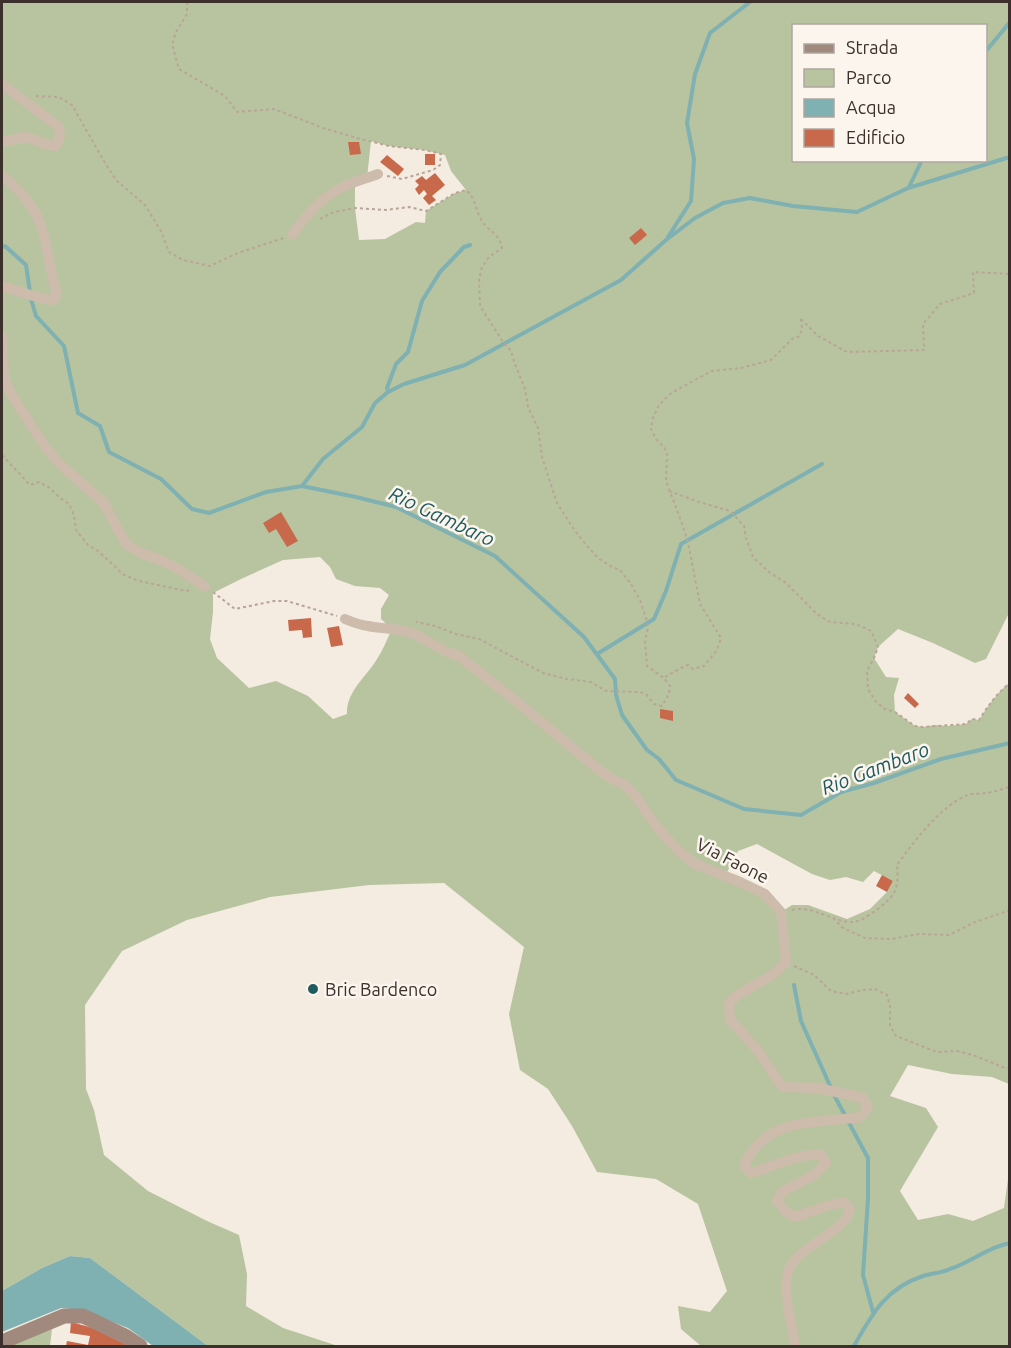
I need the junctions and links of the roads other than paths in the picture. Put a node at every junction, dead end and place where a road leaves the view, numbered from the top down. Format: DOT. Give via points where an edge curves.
graph roads {
  1 [pos="2,84"];
  2 [pos="2,142"];
  3 [pos="378,174"];
  4 [pos="2,176"];
  5 [pos="292,235"];
  6 [pos="2,286"];
  7 [pos="2,336"];
  8 [pos="205,587"];
  9 [pos="345,619"];
  10 [pos="2,1342"];
  11 [pos="140,1347"];
  12 [pos="795,1347"];
  1 -- 2 [label="street" via="58,127 60,136 56,146 27,136"];
  3 -- 5 [label="street" via="324,198"];
  4 -- 6 [label="street" via="35,211 57,293 53,300"];
  7 -- 8 [label="street" via="5,379 46,448 104,502 127,545 182,571"];
  9 -- 12 [label="street, Via Faone" via="411,633 459,656 598,769 625,785 660,832 695,864 765,894 781,912 786,963 736,996 729,1003 730,1018 782,1087 818,1088 863,1098 868,1107 861,1117 790,1125 756,1145 744,1166 751,1173 808,1154 820,1154 826,1162 815,1174 783,1192 777,1202 795,1217 844,1202 850,1209 829,1234 794,1260 787,1273 786,1296"];
  10 -- 11 [label="street" via="64,1316 82,1316"];
}
